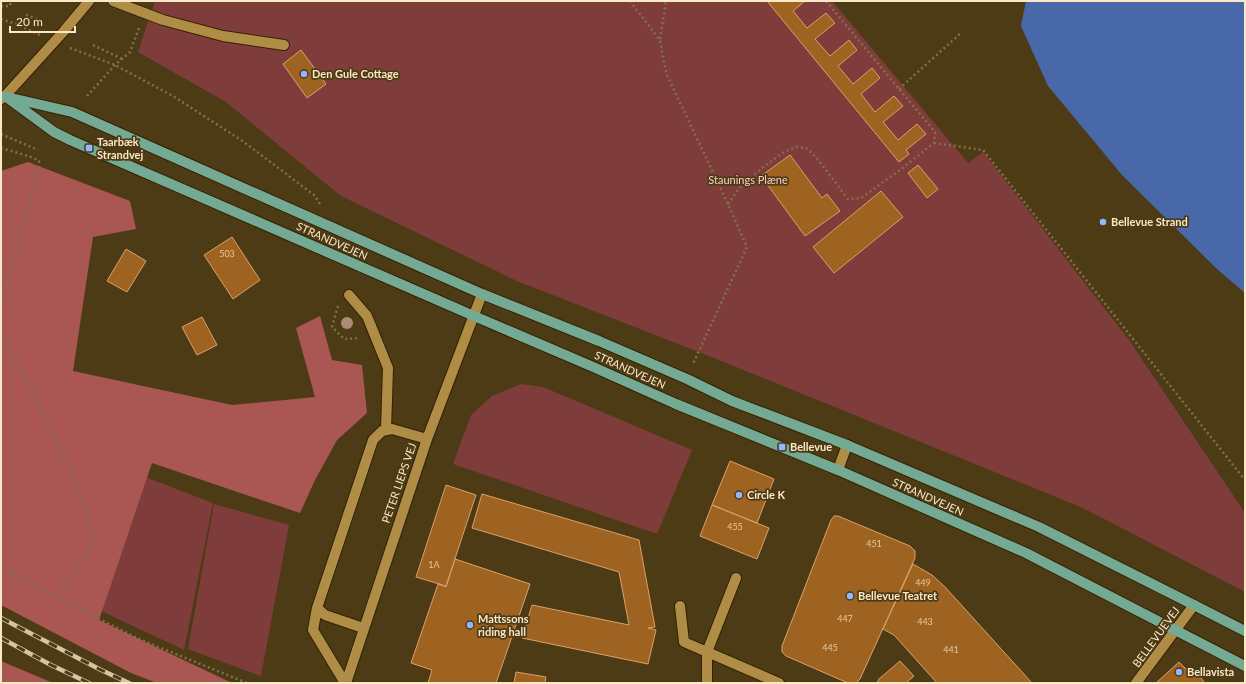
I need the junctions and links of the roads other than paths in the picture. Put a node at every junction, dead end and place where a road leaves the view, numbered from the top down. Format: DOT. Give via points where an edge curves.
graph roads {
  1 [pos="90,1"];
  2 [pos="112,1"];
  3 [pos="284,45"];
  4 [pos="2,97"];
  5 [pos="349,294"];
  6 [pos="482,294"];
  7 [pos="474,316"];
  8 [pos="386,430"];
  9 [pos="427,439"];
  10 [pos="847,445"];
  11 [pos="838,470"];
  12 [pos="736,578"];
  13 [pos="1194,605"];
  14 [pos="680,606"];
  15 [pos="317,608"];
  16 [pos="363,628"];
  17 [pos="1176,631"];
  18 [pos="1245,631"];
  19 [pos="707,652"];
  20 [pos="1245,666"];
  21 [pos="345,683"];
  22 [pos="707,683"];
  23 [pos="779,683"];
  24 [pos="1136,683"];
  1 -- 4 [label="street"];
  2 -- 3 [label="street" via="163,20 223,36"];
  4 -- 6 [label="main road, STRANDVEJEN" via="72,112"];
  4 -- 7 [label="main road, STRANDVEJEN" via="70,140"];
  5 -- 8 [label="street" via="367,316 388,368"];
  6 -- 7 [label="street, PETER LIEPS VEJ"];
  6 -- 10 [label="main road, STRANDVEJEN" via="592,338 732,401"];
  7 -- 9 [label="street, PETER LIEPS VEJ"];
  7 -- 11 [label="main road, STRANDVEJEN" via="723,424"];
  8 -- 9 [label="street" via="392,429"];
  8 -- 15 [label="street" via="373,440"];
  9 -- 16 [label="street, PETER LIEPS VEJ"];
  10 -- 11 [label="street"];
  10 -- 13 [label="main road, STRANDVEJEN" via="1039,527"];
  11 -- 17 [label="main road, STRANDVEJEN" via="1026,553"];
  12 -- 19 [label="street"];
  13 -- 17 [label="street, BELLEVUEVEJ"];
  13 -- 18 [label="main road, STRANDVEJEN"];
  14 -- 19 [label="street" via="684,642"];
  15 -- 16 [label="street" via="325,615"];
  15 -- 21 [label="street" via="313,630"];
  16 -- 21 [label="street, PETER LIEPS VEJ"];
  17 -- 20 [label="main road, STRANDVEJEN"];
  17 -- 24 [label="street, BELLEVUEVEJ"];
  19 -- 22 [label="street"];
  19 -- 23 [label="street"];
}
